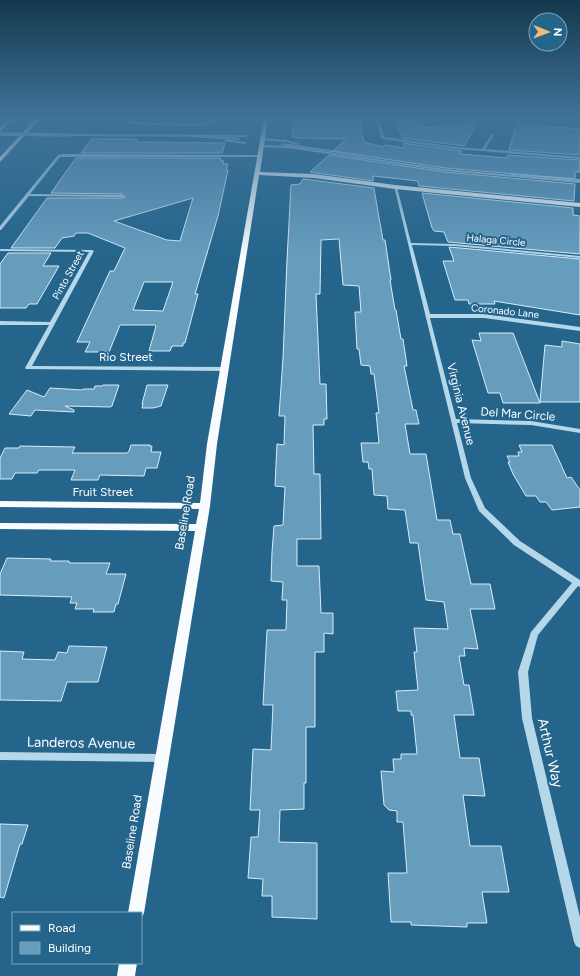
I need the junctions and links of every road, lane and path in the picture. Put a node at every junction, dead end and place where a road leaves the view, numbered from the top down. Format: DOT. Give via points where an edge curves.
graph roads {
  1 [pos="53,164"];
  2 [pos="259,164"];
  3 [pos="401,164"];
  4 [pos="431,164"];
  5 [pos="257,173"];
  6 [pos="580,178"];
  7 [pos="580,182"];
  8 [pos="395,186"];
  9 [pos="28,195"];
  10 [pos="122,196"];
  11 [pos="580,205"];
  12 [pos="0,229"];
  13 [pos="410,244"];
  14 [pos="0,250"];
  15 [pos="580,257"];
  16 [pos="428,316"];
  17 [pos="0,324"];
  18 [pos="52,324"];
  19 [pos="580,329"];
  20 [pos="28,368"];
  21 [pos="224,369"];
  22 [pos="454,421"];
  23 [pos="580,431"];
  24 [pos="0,504"];
  25 [pos="205,506"];
  26 [pos="0,526"];
  27 [pos="201,528"];
  28 [pos="578,583"];
  29 [pos="0,756"];
  30 [pos="161,758"];
  31 [pos="136,912"];
  32 [pos="580,942"];
  33 [pos="128,964"];
  34 [pos="126,976"];
  1 -- 9 [label="street"];
  2 -- 5 [label="main road, Baseline Road"];
  3 -- 7 [label="street"];
  4 -- 6 [label="street"];
  5 -- 8 [label="main road" via="314,176"];
  5 -- 21 [label="main road, Baseline Road"];
  8 -- 11 [label="main road"];
  8 -- 13 [label="street, Virginia Avenue"];
  9 -- 10 [label="street"];
  9 -- 12 [label="street"];
  13 -- 15 [label="street, Halaga Circle" via="454,245"];
  13 -- 16 [label="street, Virginia Avenue"];
  14 -- 18 [label="street, Pinto Street" via="92,251"];
  16 -- 19 [label="street, Coronado Lane" via="484,316"];
  16 -- 22 [label="street, Virginia Avenue"];
  17 -- 18 [label="street"];
  18 -- 20 [label="street, Pinto Street"];
  20 -- 21 [label="street, Rio Street"];
  21 -- 25 [label="main road, Baseline Road"];
  22 -- 23 [label="street, Del Mar Circle" via="531,423"];
  22 -- 28 [label="street, Virginia Avenue" via="468,478 482,509 517,543"];
  24 -- 25 [label="main road, Fruit Street"];
  25 -- 27 [label="main road, Baseline Road"];
  26 -- 27 [label="main road"];
  27 -- 30 [label="main road, Baseline Road"];
  28 -- 32 [label="street, Arthur Way" via="534,634 523,672 527,718"];
  29 -- 30 [label="street, Landeros Avenue"];
  30 -- 31 [label="main road, Baseline Road"];
  33 -- 34 [label="main road"];
}
